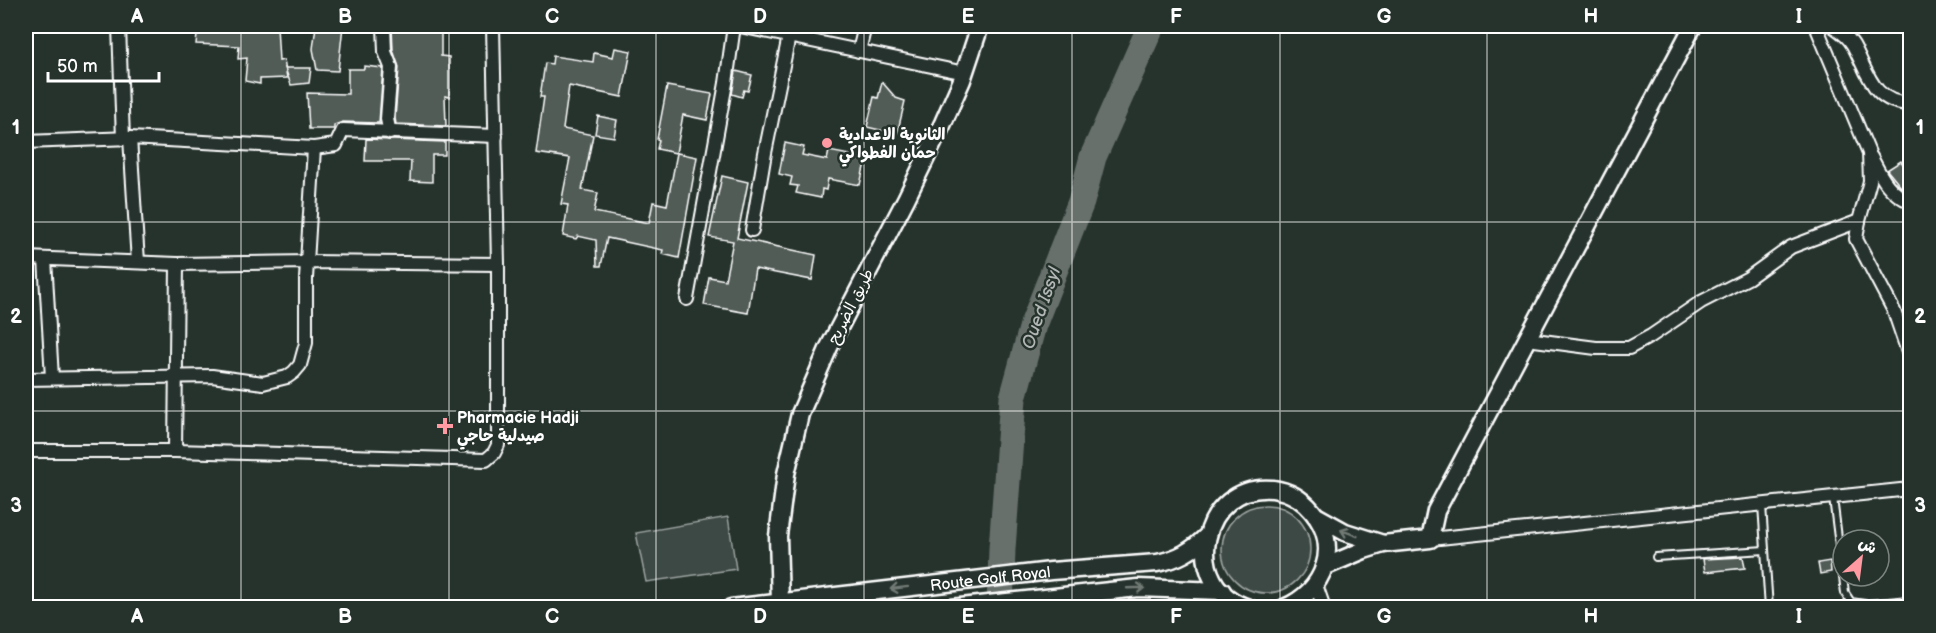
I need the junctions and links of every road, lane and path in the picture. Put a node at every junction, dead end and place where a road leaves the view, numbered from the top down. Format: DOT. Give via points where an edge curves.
graph roads {
  1 [pos="119,26"];
  2 [pos="384,26"];
  3 [pos="493,26"];
  4 [pos="734,26"];
  5 [pos="740,26"];
  6 [pos="864,26"];
  7 [pos="980,26"];
  8 [pos="1693,26"];
  9 [pos="1816,26"];
  10 [pos="1833,26"];
  11 [pos="767,28"];
  12 [pos="789,36"];
  13 [pos="859,51"];
  14 [pos="965,73"];
  15 [pos="1911,104"];
  16 [pos="390,133"];
  17 [pos="496,136"];
  18 [pos="126,139"];
  19 [pos="26,142"];
  20 [pos="314,148"];
  21 [pos="1869,153"];
  22 [pos="1911,201"];
  23 [pos="1858,221"];
  24 [pos="752,230"];
  25 [pos="26,258"];
  26 [pos="45,259"];
  27 [pos="138,262"];
  28 [pos="308,262"];
  29 [pos="177,264"];
  30 [pos="498,264"];
  31 [pos="687,299"];
  32 [pos="1527,339"];
  33 [pos="1911,358"];
  34 [pos="52,378"];
  35 [pos="177,378"];
  36 [pos="26,379"];
  37 [pos="26,451"];
  38 [pos="175,451"];
  39 [pos="1911,489"];
  40 [pos="1833,498"];
  41 [pos="1762,506"];
  42 [pos="1318,517"];
  43 [pos="1207,536"];
  44 [pos="1430,539"];
  45 [pos="1383,544"];
  46 [pos="1765,550"];
  47 [pos="1656,557"];
  48 [pos="1324,567"];
  49 [pos="1316,585"];
  50 [pos="1222,598"];
  51 [pos="1911,600"];
  52 [pos="780,603"];
  53 [pos="956,607"];
  54 [pos="731,608"];
  55 [pos="1249,608"];
  56 [pos="1284,608"];
  57 [pos="1324,608"];
  58 [pos="1769,608"];
  1 -- 18 [label="street"];
  2 -- 16 [label="street" via="385,52 391,67 387,119"];
  3 -- 17 [label="street"];
  4 -- 31 [label="street"];
  5 -- 11 [label="street"];
  6 -- 13 [label="street"];
  7 -- 14 [label="street, طريق الضريح"];
  8 -- 32 [label="street"];
  9 -- 21 [label="street"];
  10 -- 15 [label="street" via="1852,43 1876,89 1888,99"];
  11 -- 12 [label="street"];
  12 -- 13 [label="street"];
  12 -- 24 [label="street"];
  13 -- 14 [label="street"];
  14 -- 52 [label="street, طريق الضريح" via="829,347 800,414 786,474 778,536"];
  16 -- 17 [label="street"];
  16 -- 20 [label="street" via="343,130 336,145"];
  17 -- 30 [label="street"];
  18 -- 19 [label="street"];
  18 -- 20 [label="street"];
  18 -- 27 [label="street"];
  20 -- 28 [label="street"];
  21 -- 22 [label="street" via="1884,183"];
  21 -- 23 [label="street" via="1870,181"];
  23 -- 32 [label="street" via="1791,247 1748,278 1701,302 1629,348"];
  23 -- 33 [label="street" via="1856,239 1894,311"];
  25 -- 26 [label="street"];
  26 -- 27 [label="street"];
  26 -- 34 [label="street"];
  27 -- 29 [label="street"];
  28 -- 29 [label="street"];
  28 -- 30 [label="street"];
  28 -- 35 [label="street" via="305,353 294,372 278,381 263,383 212,376"];
  29 -- 35 [label="street"];
  30 -- 38 [label="street" via="498,445 486,460"];
  32 -- 44 [label="street" via="1436,511"];
  34 -- 35 [label="street"];
  34 -- 36 [label="street"];
  35 -- 38 [label="street"];
  37 -- 38 [label="street"];
  39 -- 40 [label="street"];
  40 -- 41 [label="street"];
  40 -- 51 [label="lane" via="1845,593 1851,602"];
  41 -- 44 [label="street"];
  41 -- 46 [label="lane"];
  42 -- 43 [label="street" via="1291,494 1274,489 1256,490 1238,495 1224,506 1213,519"];
  45 -- 42 [label="street, one-way" via="1344,532"];
  42 -- 48 [label="street" via="1325,533"];
  43 -- 50 [label="street" via="1207,566"];
  43 -- 52 [label="street, Route Golf Royal, one-way" via="1186,554 1170,561"];
  44 -- 45 [label="street"];
  45 -- 48 [label="street"];
  46 -- 47 [label="lane"];
  46 -- 58 [label="lane"];
  48 -- 49 [label="street"];
  49 -- 56 [label="street"];
  49 -- 57 [label="street"];
  53 -- 50 [label="street, Route Golf Royal, one-way" via="1138,588"];
  50 -- 55 [label="street"];
  52 -- 54 [label="street, Route Golf Royal"];
}
